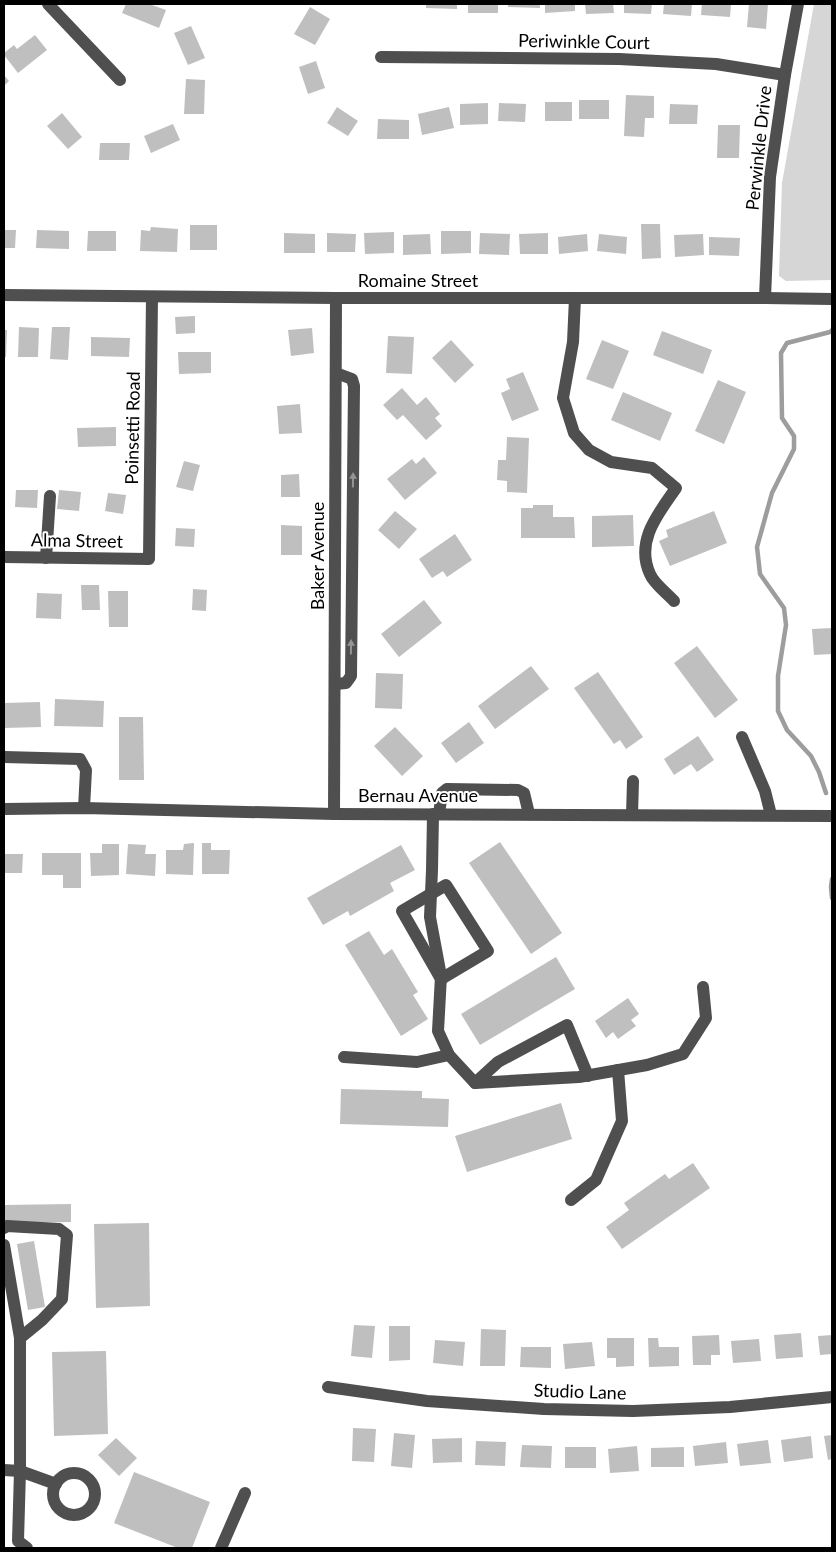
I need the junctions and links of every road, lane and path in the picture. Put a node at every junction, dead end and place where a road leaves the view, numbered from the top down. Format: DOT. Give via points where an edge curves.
graph roads {
  1 [pos="48,4"];
  2 [pos="798,4"];
  3 [pos="381,57"];
  4 [pos="785,75"];
  5 [pos="120,80"];
  6 [pos="4,294"];
  7 [pos="152,297"];
  8 [pos="336,298"];
  9 [pos="575,298"];
  10 [pos="765,298"];
  11 [pos="832,300"];
  12 [pos="336,373"];
  13 [pos="50,496"];
  14 [pos="335,528"];
  15 [pos="353,529"];
  16 [pos="4,557"];
  17 [pos="46,558"];
  18 [pos="149,559"];
  19 [pos="674,601"];
  20 [pos="334,684"];
  21 [pos="742,737"];
  22 [pos="4,757"];
  23 [pos="633,781"];
  24 [pos="84,808"];
  25 [pos="4,809"];
  26 [pos="334,814"];
  27 [pos="436,814"];
  28 [pos="529,814"];
  29 [pos="632,815"];
  30 [pos="771,815"];
  31 [pos="832,816"];
  32 [pos="431,894"];
  33 [pos="441,978"];
  34 [pos="703,987"];
  35 [pos="449,1055"];
  36 [pos="344,1057"];
  37 [pos="618,1070"];
  38 [pos="588,1076"];
  39 [pos="475,1084"];
  40 [pos="571,1200"];
  41 [pos="4,1228"];
  42 [pos="4,1245"];
  43 [pos="20,1338"];
  44 [pos="328,1387"];
  45 [pos="832,1397"];
  46 [pos="4,1470"];
  47 [pos="20,1471"];
  48 [pos="56,1484"];
  49 [pos="245,1493"];
  50 [pos="27,1548"];
  51 [pos="221,1548"];
  1 -- 5 [label="street"];
  2 -- 4 [label="street, Perwinkle Drive"];
  3 -- 4 [label="street, Periwinkle Court" via="629,60 716,64"];
  4 -- 10 [label="street, Perwinkle Drive" via="770,177"];
  6 -- 7 [label="street, Romaine Street"];
  7 -- 8 [label="street, Romaine Street"];
  7 -- 18 [label="street, Poinsetti Road"];
  8 -- 9 [label="street, Romaine Street"];
  8 -- 12 [label="street, Baker Avenue"];
  9 -- 10 [label="street, Romaine Street"];
  9 -- 19 [label="street" via="574,342 563,398 574,433 588,450 611,462 652,468 676,488 651,525 644,552 650,575"];
  10 -- 11 [label="street, Romaine Street"];
  12 -- 14 [label="street, Baker Avenue"];
  15 -- 12 [label="street, one-way" via="354,386 352,379"];
  13 -- 17 [label="street"];
  14 -- 15 [label="street"];
  14 -- 20 [label="street, Baker Avenue"];
  20 -- 15 [label="street, one-way" via="346,683 351,676"];
  16 -- 17 [label="street, Alma Street"];
  17 -- 18 [label="street, Alma Street"];
  20 -- 26 [label="street, Baker Avenue"];
  21 -- 30 [label="street" via="766,792"];
  22 -- 24 [label="street" via="80,759 86,770"];
  23 -- 29 [label="street"];
  24 -- 25 [label="street, Bernau Avenue"];
  24 -- 26 [label="street, Bernau Avenue"];
  26 -- 27 [label="street, Bernau Avenue"];
  27 -- 28 [label="street, Bernau Avenue"];
  27 -- 28 [label="street" via="442,793 447,789 518,790 524,793"];
  27 -- 32 [label="street"];
  28 -- 29 [label="street, Bernau Avenue"];
  29 -- 30 [label="street, Bernau Avenue"];
  30 -- 31 [label="street, Bernau Avenue"];
  32 -- 33 [label="street" via="430,917"];
  32 -- 33 [label="street" via="402,911"];
  32 -- 33 [label="street" via="446,885 488,951"];
  33 -- 35 [label="street" via="438,1031"];
  34 -- 37 [label="street" via="706,1018 683,1054"];
  35 -- 36 [label="street" via="417,1062"];
  35 -- 39 [label="street"];
  37 -- 38 [label="street"];
  37 -- 40 [label="street" via="622,1121 596,1180"];
  38 -- 39 [label="street"];
  38 -- 39 [label="street" via="567,1025 498,1062"];
  41 -- 43 [label="street" via="59,1229 67,1235 62,1300"];
  42 -- 43 [label="street"];
  43 -- 47 [label="street"];
  44 -- 45 [label="street, Studio Lane" via="427,1400 544,1409 633,1411 730,1408"];
  46 -- 47 [label="street"];
  47 -- 48 [label="street"];
  47 -- 50 [label="street" via="18,1541"];
  49 -- 51 [label="street"];
}
